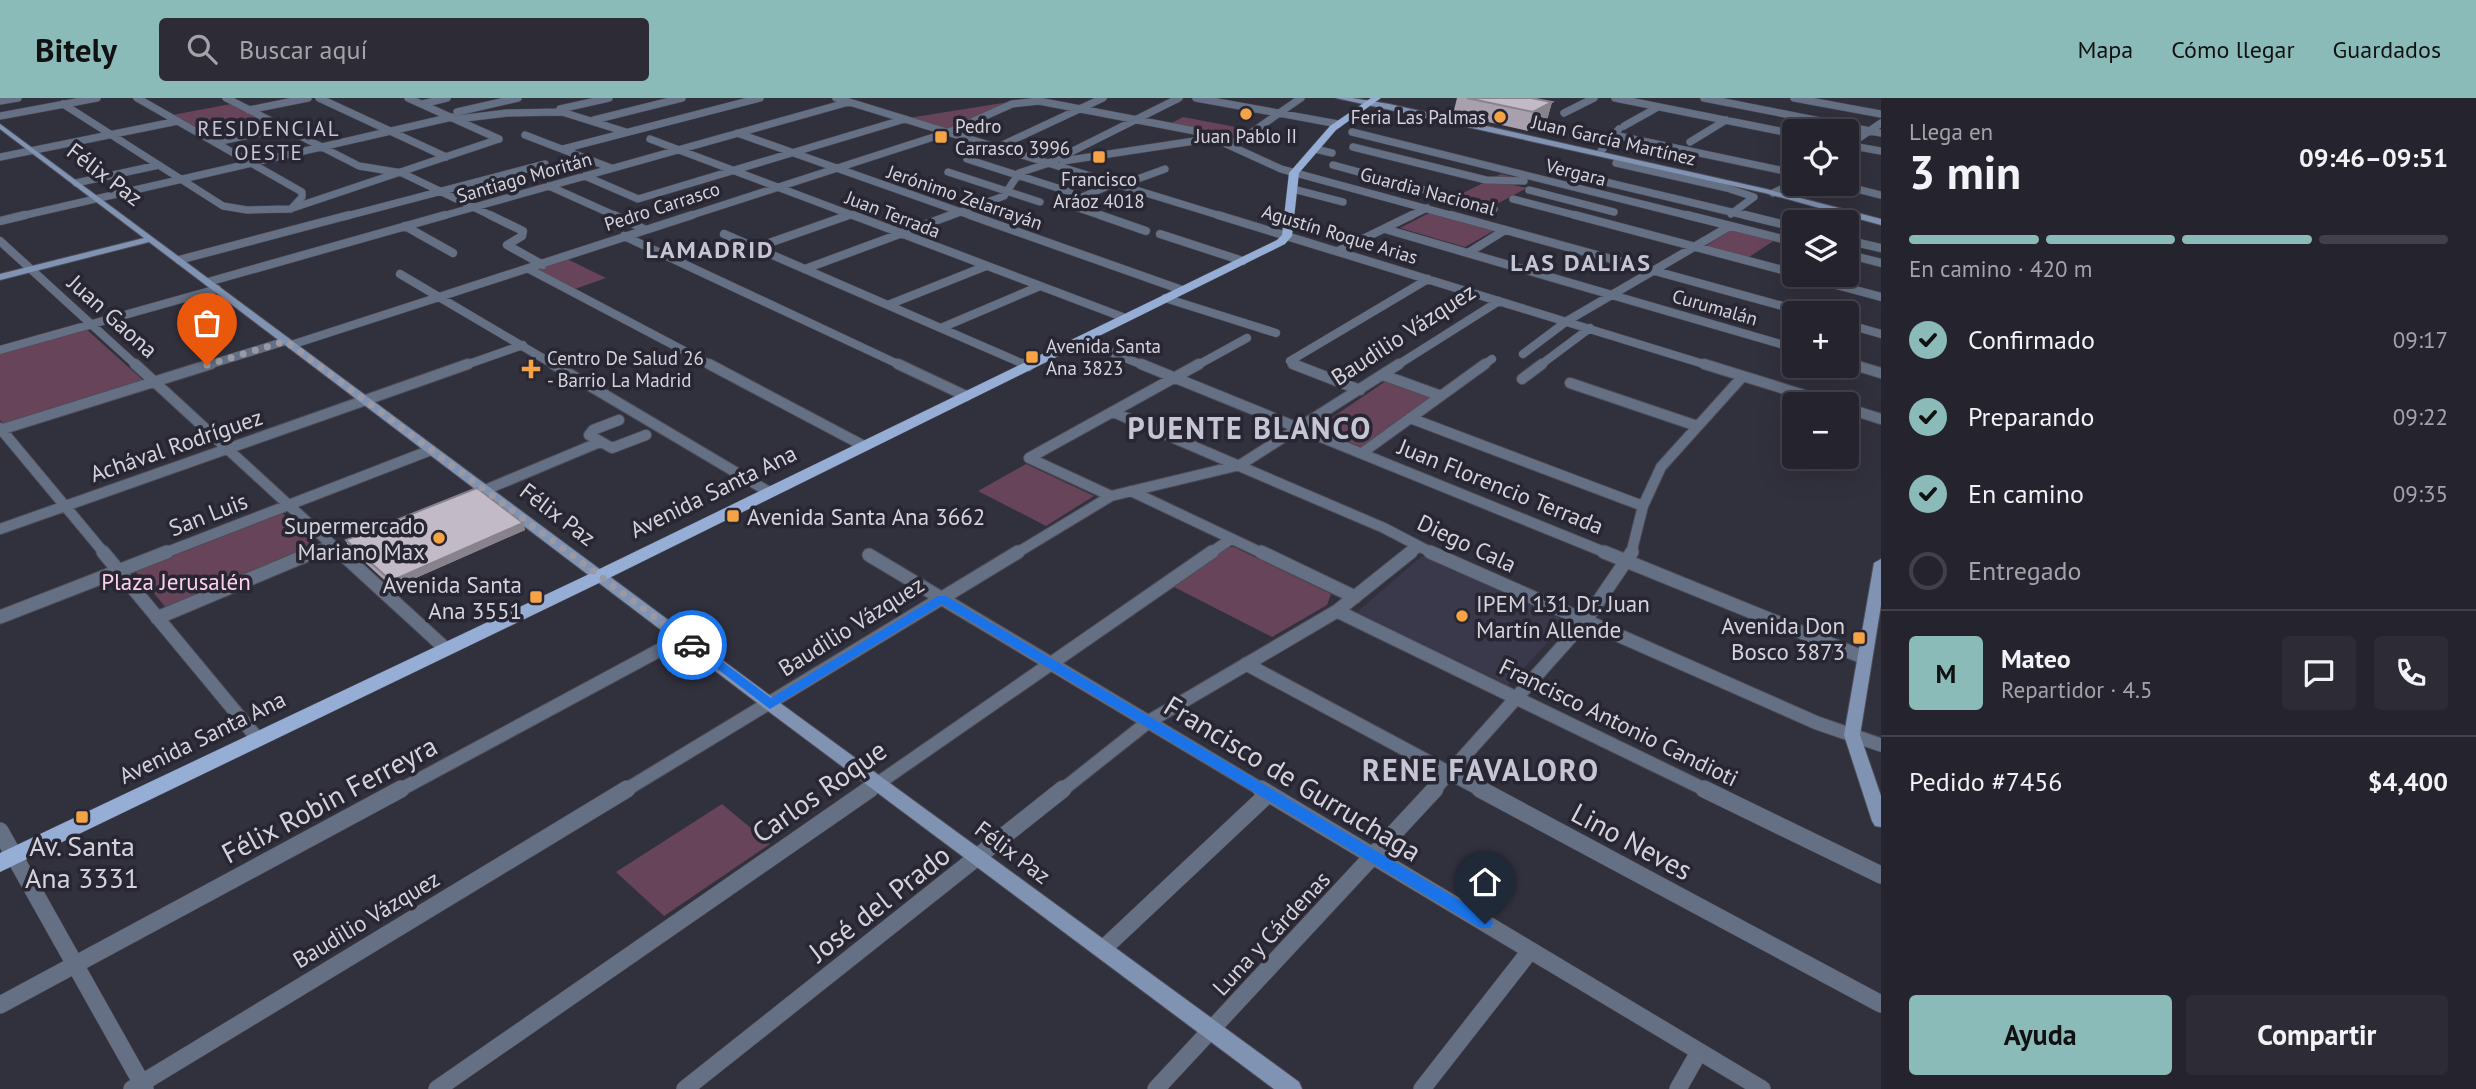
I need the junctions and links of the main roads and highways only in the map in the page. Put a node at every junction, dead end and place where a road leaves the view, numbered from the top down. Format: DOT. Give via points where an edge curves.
graph roads {
  1 [pos="1339,98"];
  2 [pos="1352,98"];
  3 [pos="1373,101"];
  4 [pos="0,126"];
  5 [pos="1774,192"];
  6 [pos="1881,221"];
  7 [pos="150,239"];
  8 [pos="0,276"];
  9 [pos="1881,564"];
  10 [pos="599,576"];
  11 [pos="1881,821"];
  12 [pos="7,860"];
  13 [pos="1292,1089"];
  1 -- 3 [label="main road, Juan García Martínez"];
  2 -- 3 [label="main road, Juan García Martínez"];
  3 -- 5 [label="main road, Juan García Martínez"];
  3 -- 5 [label="main road, Juan García Martínez"];
  3 -- 10 [label="main road, Avenida Santa Ana" via="1338,124 1294,173 1287,236 1281,242"];
  4 -- 7 [label="main road, Félix Paz"];
  5 -- 6 [label="main road, Juan García Martínez"];
  7 -- 8 [label="main road"];
  7 -- 10 [label="main road, Félix Paz"];
  9 -- 11 [label="main road" via="1852,734"];
  10 -- 12 [label="main road, Avenida Santa Ana"];
  10 -- 13 [label="main road, Félix Paz"];
}
